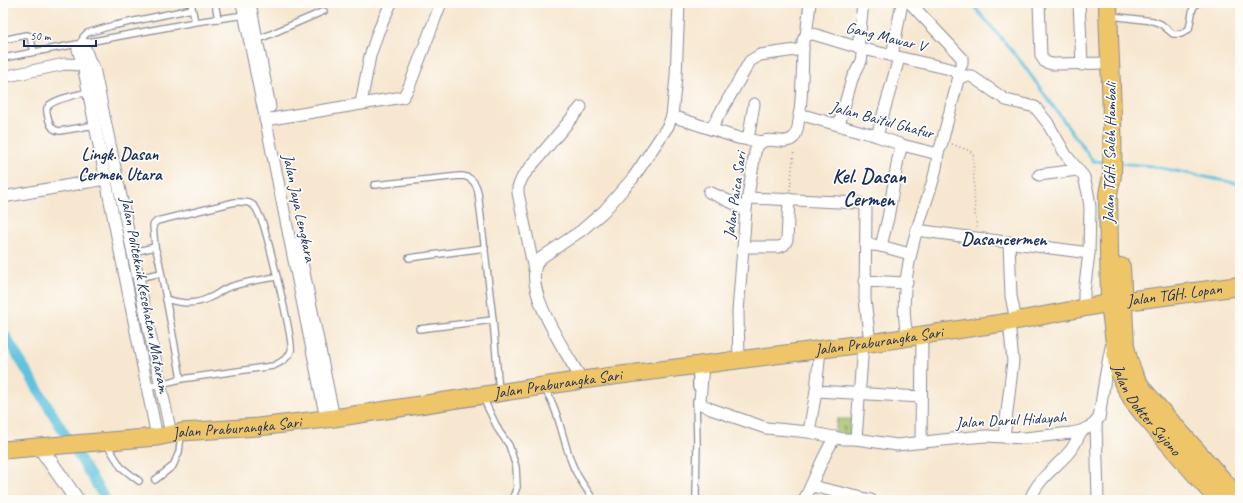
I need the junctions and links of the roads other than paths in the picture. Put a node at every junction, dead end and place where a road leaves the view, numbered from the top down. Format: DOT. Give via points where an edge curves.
graph roads {
  1 [pos="215,3"];
  2 [pos="242,3"];
  3 [pos="391,3"];
  4 [pos="441,3"];
  5 [pos="679,3"];
  6 [pos="810,3"];
  7 [pos="863,3"];
  8 [pos="902,3"];
  9 [pos="910,3"];
  10 [pos="1038,3"];
  11 [pos="1079,3"];
  12 [pos="1195,4"];
  13 [pos="192,6"];
  14 [pos="1108,10"];
  15 [pos="249,11"];
  16 [pos="324,11"];
  17 [pos="218,19"];
  18 [pos="195,22"];
  19 [pos="3,40"];
  20 [pos="257,40"];
  21 [pos="804,42"];
  22 [pos="80,44"];
  23 [pos="860,49"];
  24 [pos="34,52"];
  25 [pos="896,57"];
  26 [pos="3,58"];
  27 [pos="86,63"];
  28 [pos="1111,63"];
  29 [pos="1082,65"];
  30 [pos="960,74"];
  31 [pos="3,77"];
  32 [pos="88,92"];
  33 [pos="361,103"];
  34 [pos="754,104"];
  35 [pos="581,107"];
  36 [pos="800,114"];
  37 [pos="672,116"];
  38 [pos="268,120"];
  39 [pos="95,125"];
  40 [pos="839,125"];
  41 [pos="711,129"];
  42 [pos="876,136"];
  43 [pos="748,140"];
  44 [pos="762,142"];
  45 [pos="902,145"];
  46 [pos="938,152"];
  47 [pos="114,158"];
  48 [pos="101,161"];
  49 [pos="1077,170"];
  50 [pos="1038,175"];
  51 [pos="105,178"];
  52 [pos="374,185"];
  53 [pos="709,192"];
  54 [pos="3,197"];
  55 [pos="789,199"];
  56 [pos="747,204"];
  57 [pos="916,230"];
  58 [pos="1009,242"];
  59 [pos="865,244"];
  60 [pos="744,246"];
  61 [pos="881,246"];
  62 [pos="155,247"];
  63 [pos="484,248"];
  64 [pos="133,252"];
  65 [pos="1089,253"];
  66 [pos="910,254"];
  67 [pos="409,258"];
  68 [pos="534,270"];
  69 [pos="161,273"];
  70 [pos="276,277"];
  71 [pos="138,278"];
  72 [pos="864,281"];
  73 [pos="907,284"];
  74 [pos="1240,286"];
  75 [pos="141,291"];
  76 [pos="129,294"];
  77 [pos="166,299"];
  78 [pos="1116,302"];
  79 [pos="1084,308"];
  80 [pos="494,320"];
  81 [pos="1013,322"];
  82 [pos="419,329"];
  83 [pos="1113,334"];
  84 [pos="915,336"];
  85 [pos="866,344"];
  86 [pos="820,349"];
  87 [pos="739,360"];
  88 [pos="699,365"];
  89 [pos="180,379"];
  90 [pos="582,380"];
  91 [pos="161,385"];
  92 [pos="542,386"];
  93 [pos="147,387"];
  94 [pos="816,391"];
  95 [pos="499,393"];
  96 [pos="859,393"];
  97 [pos="482,396"];
  98 [pos="922,397"];
  99 [pos="330,419"];
  100 [pos="1096,422"];
  101 [pos="1081,431"];
  102 [pos="809,432"];
  103 [pos="170,434"];
  104 [pos="835,437"];
  105 [pos="1004,437"];
  106 [pos="856,439"];
  107 [pos="105,441"];
  108 [pos="921,442"];
  109 [pos="40,447"];
  110 [pos="3,450"];
  111 [pos="154,480"];
  112 [pos="139,481"];
  113 [pos="812,486"];
  114 [pos="77,500"];
  115 [pos="512,500"];
  116 [pos="594,500"];
  117 [pos="697,500"];
  118 [pos="804,500"];
  119 [pos="871,500"];
  120 [pos="1030,500"];
  121 [pos="1098,500"];
  122 [pos="1218,500"];
  123 [pos="1240,500"];
  1 -- 17 [label="lane"];
  2 -- 15 [label="street, Jalan Jaya Lengkara"];
  3 -- 33 [label="street" via="370,56"];
  4 -- 33 [label="street" via="406,94 400,98"];
  5 -- 37 [label="street"];
  6 -- 21 [label="street"];
  7 -- 23 [label="street"];
  8 -- 25 [label="street"];
  9 -- 30 [label="street, Jalan Baitul Ghafur" via="962,58"];
  10 -- 29 [label="street" via="1043,59 1050,64"];
  11 -- 29 [label="street"];
  12 -- 14 [label="lane" via="1189,29 1181,34 1173,34 1153,21"];
  13 -- 18 [label="lane"];
  13 -- 22 [label="lane" via="87,33"];
  14 -- 28 [label="highway, Jalan TGH. Saleh Hambali"];
  15 -- 17 [label="lane"];
  15 -- 20 [label="street, Jalan Jaya Lengkara"];
  15 -- 38 [label="street, Jalan Jaya Lengkara"];
  16 -- 20 [label="lane"];
  17 -- 18 [label="lane"];
  18 -- 22 [label="lane"];
  19 -- 24 [label="lane" via="30,36"];
  20 -- 38 [label="street, Jalan Jaya Lengkara"];
  21 -- 23 [label="street, Gang Mawar V" via="812,34"];
  21 -- 36 [label="street"];
  21 -- 41 [label="street, Gang Mawar V" via="760,55 750,61"];
  22 -- 24 [label="lane"];
  22 -- 27 [label="street"];
  23 -- 25 [label="street, Gang Mawar V"];
  23 -- 40 [label="street" via="861,61 852,79"];
  24 -- 26 [label="lane"];
  25 -- 30 [label="street, Gang Mawar V"];
  25 -- 42 [label="street"];
  27 -- 31 [label="street" via="65,64"];
  27 -- 32 [label="street, Jalan Politeknik Kesehatan Mataram"];
  27 -- 47 [label="street" via="94,68"];
  28 -- 29 [label="street"];
  28 -- 78 [label="highway, Jalan TGH. Saleh Hambali" via="1113,154 1108,197"];
  30 -- 46 [label="street, Jalan Baitul Ghafur"];
  30 -- 49 [label="street" via="971,76 1006,100 1035,107"];
  32 -- 39 [label="street, Jalan Politeknik Kesehatan Mataram"];
  32 -- 39 [label="lane" via="53,102 46,112 55,130"];
  33 -- 38 [label="street"];
  34 -- 43 [label="street"];
  35 -- 68 [label="street" via="523,176 518,186"];
  36 -- 40 [label="street, Jalan Baitul Ghafur"];
  36 -- 44 [label="street, Jalan Paica Sari" via="793,138"];
  37 -- 41 [label="street"];
  37 -- 68 [label="street" via="641,166 614,200 582,230 541,258"];
  38 -- 99 [label="street, Jalan Jaya Lengkara"];
  39 -- 48 [label="street, Jalan Politeknik Kesehatan Mataram"];
  40 -- 42 [label="street, Jalan Baitul Ghafur"];
  41 -- 43 [label="street"];
  42 -- 45 [label="street, Jalan Baitul Ghafur"];
  43 -- 44 [label="street"];
  44 -- 56 [label="street, Jalan Paica Sari" via="755,152"];
  45 -- 46 [label="street, Jalan Baitul Ghafur"];
  45 -- 61 [label="street"];
  46 -- 57 [label="street" via="934,178"];
  47 -- 48 [label="street"];
  47 -- 64 [label="street"];
  48 -- 51 [label="street, Jalan Politeknik Kesehatan Mataram"];
  49 -- 50 [label="street"];
  49 -- 65 [label="street" via="1084,177 1088,193"];
  51 -- 54 [label="street"];
  51 -- 76 [label="street, Jalan Politeknik Kesehatan Mataram"];
  52 -- 63 [label="lane" via="460,176 468,178 475,183 478,192"];
  53 -- 56 [label="street"];
  55 -- 56 [label="street"];
  55 -- 59 [label="street" via="863,204 866,208"];
  55 -- 60 [label="street" via="787,240 784,245"];
  56 -- 60 [label="street, Jalan Paica Sari"];
  57 -- 58 [label="street"];
  57 -- 66 [label="street"];
  58 -- 65 [label="street"];
  58 -- 81 [label="street"];
  59 -- 61 [label="street"];
  59 -- 72 [label="street"];
  60 -- 87 [label="street, Jalan Paica Sari" via="738,312"];
  61 -- 66 [label="street"];
  62 -- 64 [label="lane"];
  62 -- 69 [label="lane"];
  62 -- 70 [label="lane" via="153,225 157,221 235,202 247,202 255,207 263,224"];
  63 -- 67 [label="lane"];
  63 -- 80 [label="lane"];
  64 -- 71 [label="street"];
  65 -- 79 [label="street"];
  66 -- 73 [label="street"];
  68 -- 90 [label="street" via="536,290 542,308"];
  69 -- 71 [label="lane"];
  69 -- 77 [label="lane"];
  70 -- 77 [label="lane" via="241,283 204,301 190,304"];
  70 -- 89 [label="lane" via="288,324 291,350 286,358 273,366"];
  71 -- 75 [label="street"];
  72 -- 73 [label="street"];
  72 -- 85 [label="street"];
  73 -- 84 [label="street" via="905,327"];
  74 -- 78 [label="highway, Jalan TGH. Lopan"];
  75 -- 76 [label="street"];
  75 -- 91 [label="street"];
  76 -- 93 [label="street, Jalan Politeknik Kesehatan Mataram"];
  77 -- 89 [label="lane"];
  78 -- 79 [label="main road, Jalan Praburangka Sari"];
  78 -- 83 [label="highway, Jalan Dokter Sujono"];
  78 -- 123 [label="highway" via="1134,376 1143,390"];
  79 -- 81 [label="main road, Jalan Praburangka Sari"];
  80 -- 82 [label="lane"];
  80 -- 95 [label="lane"];
  81 -- 84 [label="main road, Jalan Praburangka Sari"];
  81 -- 105 [label="street" via="1012,368"];
  83 -- 100 [label="street" via="1100,416"];
  83 -- 122 [label="highway, Jalan Dokter Sujono" via="1118,367 1134,402"];
  84 -- 85 [label="main road, Jalan Praburangka Sari"];
  84 -- 98 [label="street"];
  85 -- 86 [label="main road, Jalan Praburangka Sari"];
  85 -- 96 [label="street"];
  86 -- 87 [label="main road, Jalan Praburangka Sari"];
  86 -- 94 [label="street"];
  87 -- 88 [label="main road, Jalan Praburangka Sari"];
  88 -- 90 [label="main road, Jalan Praburangka Sari"];
  88 -- 102 [label="street, Jalan Darul Hidayah" via="703,406 766,428"];
  88 -- 117 [label="lane"];
  89 -- 91 [label="lane"];
  90 -- 92 [label="main road, Jalan Praburangka Sari"];
  91 -- 93 [label="lane"];
  91 -- 103 [label="street"];
  92 -- 95 [label="main road, Jalan Praburangka Sari"];
  92 -- 116 [label="lane" via="550,398 573,466"];
  93 -- 103 [label="street, Jalan Politeknik Kesehatan Mataram"];
  94 -- 96 [label="street"];
  94 -- 102 [label="street"];
  95 -- 97 [label="main road, Jalan Praburangka Sari"];
  96 -- 98 [label="street"];
  96 -- 106 [label="street"];
  97 -- 99 [label="main road, Jalan Praburangka Sari"];
  97 -- 115 [label="lane" via="499,431 509,445 516,467 517,487"];
  98 -- 108 [label="street"];
  99 -- 103 [label="main road, Jalan Praburangka Sari"];
  100 -- 101 [label="street, Jalan Darul Hidayah"];
  100 -- 121 [label="street"];
  101 -- 105 [label="street, Jalan Darul Hidayah" via="1051,436"];
  101 -- 120 [label="street" via="1071,450 1046,476"];
  102 -- 104 [label="street, Jalan Darul Hidayah"];
  103 -- 107 [label="main road, Jalan Praburangka Sari"];
  103 -- 111 [label="lane" via="179,452 173,466"];
  104 -- 106 [label="street, Jalan Darul Hidayah"];
  104 -- 113 [label="street" via="820,463"];
  105 -- 108 [label="street, Jalan Darul Hidayah" via="986,436"];
  106 -- 108 [label="street, Jalan Darul Hidayah" via="897,445"];
  107 -- 109 [label="main road, Jalan Praburangka Sari"];
  107 -- 112 [label="lane" via="121,468"];
  109 -- 110 [label="main road, Jalan Praburangka Sari"];
  109 -- 114 [label="street"];
  113 -- 118 [label="street"];
  113 -- 119 [label="street"];
}
